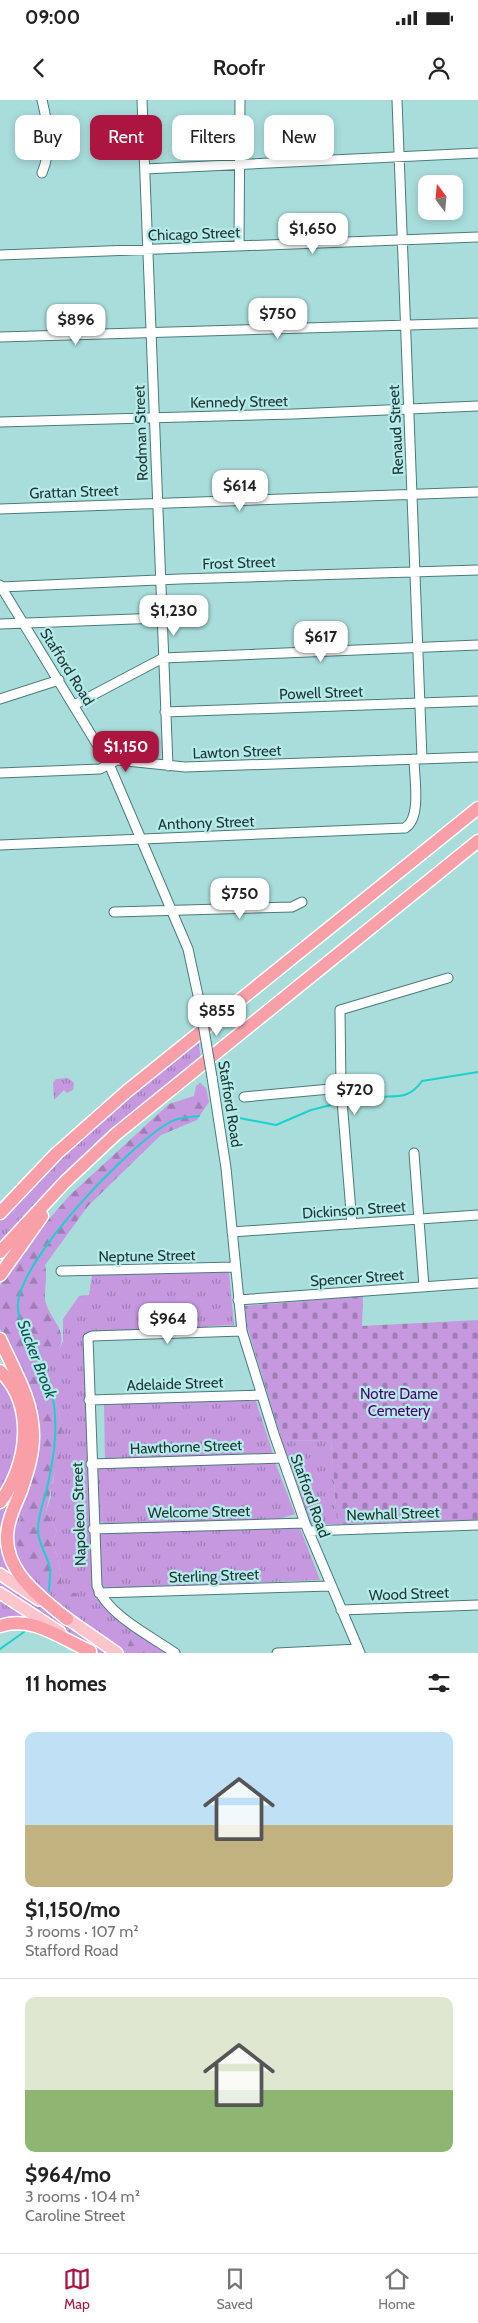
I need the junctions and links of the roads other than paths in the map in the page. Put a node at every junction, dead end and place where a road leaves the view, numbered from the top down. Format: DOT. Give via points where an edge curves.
graph roads {
  1 [pos="42,100"];
  2 [pos="142,100"];
  3 [pos="240,100"];
  4 [pos="397,100"];
  5 [pos="143,115"];
  6 [pos="478,153"];
  7 [pos="399,156"];
  8 [pos="145,160"];
  9 [pos="239,163"];
  10 [pos="145,169"];
  11 [pos="42,173"];
  12 [pos="478,237"];
  13 [pos="402,240"];
  14 [pos="239,246"];
  15 [pos="147,250"];
  16 [pos="0,255"];
  17 [pos="478,323"];
  18 [pos="406,324"];
  19 [pos="151,331"];
  20 [pos="0,337"];
  21 [pos="478,406"];
  22 [pos="408,409"];
  23 [pos="155,417"];
  24 [pos="0,422"];
  25 [pos="478,492"];
  26 [pos="412,495"];
  27 [pos="157,503"];
  28 [pos="0,509"];
  29 [pos="478,570"];
  30 [pos="415,572"];
  31 [pos="160,580"];
  32 [pos="1,586"];
  33 [pos="161,618"];
  34 [pos="24,623"];
  35 [pos="0,624"];
  36 [pos="478,645"];
  37 [pos="418,648"];
  38 [pos="163,658"];
  39 [pos="59,680"];
  40 [pos="0,699"];
  41 [pos="478,702"];
  42 [pos="420,704"];
  43 [pos="74,705"];
  44 [pos="165,712"];
  45 [pos="478,757"];
  46 [pos="418,759"];
  47 [pos="109,764"];
  48 [pos="168,766"];
  49 [pos="0,773"];
  50 [pos="478,808"];
  51 [pos="411,824"];
  52 [pos="143,839"];
  53 [pos="478,841"];
  54 [pos="0,844"];
  55 [pos="302,902"];
  56 [pos="172,911"];
  57 [pos="114,912"];
  58 [pos="448,978"];
  59 [pos="340,1088"];
  60 [pos="244,1097"];
  61 [pos="152,1104"];
  62 [pos="414,1153"];
  63 [pos="56,1154"];
  64 [pos="0,1202"];
  65 [pos="0,1213"];
  66 [pos="478,1216"];
  67 [pos="419,1219"];
  68 [pos="352,1224"];
  69 [pos="232,1232"];
  70 [pos="0,1252"];
  71 [pos="235,1268"];
  72 [pos="61,1271"];
  73 [pos="0,1275"];
  74 [pos="478,1283"];
  75 [pos="424,1287"];
  76 [pos="238,1300"];
  77 [pos="242,1331"];
  78 [pos="0,1339"];
  79 [pos="0,1371"];
  80 [pos="262,1395"];
  81 [pos="89,1400"];
  82 [pos="282,1458"];
  83 [pos="91,1464"];
  84 [pos="0,1502"];
  85 [pos="478,1525"];
  86 [pos="307,1527"];
  87 [pos="93,1529"];
  88 [pos="0,1574"];
  89 [pos="330,1586"];
  90 [pos="0,1593"];
  91 [pos="100,1593"];
  92 [pos="478,1605"];
  93 [pos="340,1610"];
  94 [pos="67,1619"];
  95 [pos="0,1626"];
  96 [pos="359,1651"];
  97 [pos="91,1652"];
  98 [pos="117,1653"];
  99 [pos="176,1653"];
  100 [pos="277,1653"];
  1 -- 11 [label="street" via="48,124 49,150"];
  2 -- 5 [label="street, Rodman Street"];
  3 -- 9 [label="street"];
  4 -- 7 [label="street, Renaud Street"];
  6 -- 7 [label="street"];
  7 -- 9 [label="street"];
  7 -- 13 [label="street, Renaud Street"];
  8 -- 10 [label="street, Rodman Street"];
  9 -- 10 [label="street"];
  9 -- 14 [label="street"];
  10 -- 15 [label="street, Rodman Street"];
  12 -- 13 [label="street, Chicago Street"];
  13 -- 14 [label="street, Chicago Street"];
  13 -- 18 [label="street, Renaud Street"];
  14 -- 15 [label="street, Chicago Street"];
  15 -- 16 [label="street, Chicago Street"];
  15 -- 19 [label="street, Rodman Street"];
  17 -- 18 [label="street"];
  18 -- 19 [label="street"];
  18 -- 22 [label="street, Renaud Street"];
  19 -- 20 [label="street"];
  19 -- 23 [label="street, Rodman Street"];
  21 -- 22 [label="street, Kennedy Street"];
  22 -- 23 [label="street, Kennedy Street"];
  22 -- 26 [label="street, Renaud Street"];
  23 -- 24 [label="street, Kennedy Street"];
  23 -- 27 [label="street, Rodman Street"];
  25 -- 26 [label="street, Grattan Street"];
  26 -- 27 [label="street, Grattan Street"];
  26 -- 30 [label="street, Renaud Street"];
  27 -- 28 [label="street, Grattan Street"];
  27 -- 31 [label="street, Rodman Street"];
  29 -- 30 [label="street, Frost Street"];
  30 -- 31 [label="street, Frost Street"];
  30 -- 37 [label="street, Renaud Street"];
  31 -- 32 [label="street, Frost Street"];
  31 -- 33 [label="street, Rodman Street"];
  32 -- 34 [label="street, Stafford Road"];
  33 -- 34 [label="street"];
  33 -- 38 [label="street, Rodman Street"];
  34 -- 35 [label="street"];
  34 -- 39 [label="street, Stafford Road"];
  36 -- 37 [label="street"];
  37 -- 38 [label="street"];
  37 -- 42 [label="street, Renaud Street"];
  38 -- 43 [label="street"];
  38 -- 44 [label="street, Rodman Street"];
  39 -- 40 [label="street"];
  39 -- 43 [label="street, Stafford Road"];
  41 -- 42 [label="street, Powell Street"];
  42 -- 44 [label="street, Powell Street"];
  42 -- 46 [label="street, Renaud Street"];
  43 -- 47 [label="street, Stafford Road"];
  44 -- 48 [label="street, Rodman Street"];
  45 -- 46 [label="street, Lawton Street"];
  46 -- 48 [label="street, Lawton Street"];
  46 -- 51 [label="street, Renaud Street" via="415,811"];
  47 -- 48 [label="street, Lawton Street" via="118,760"];
  47 -- 49 [label="street, Lawton Street" via="100,769"];
  47 -- 52 [label="street, Stafford Road"];
  50 -- 63 [label="highway" via="144,1077"];
  51 -- 52 [label="street, Anthony Street" via="388,830"];
  52 -- 54 [label="street, Anthony Street"];
  52 -- 56 [label="street, Stafford Road"];
  53 -- 61 [label="highway"];
  55 -- 56 [label="street" via="292,907"];
  56 -- 57 [label="street"];
  56 -- 69 [label="street, Stafford Road, bridge" via="188,949 199,1000 226,1168"];
  58 -- 59 [label="street" via="340,1010"];
  59 -- 60 [label="street"];
  59 -- 68 [label="street"];
  61 -- 70 [label="highway" via="65,1182"];
  61 -- 73 [label="highway" via="54,1202"];
  62 -- 67 [label="street"];
  63 -- 64 [label="highway"];
  63 -- 65 [label="highway"];
  66 -- 67 [label="street, Dickinson Street"];
  67 -- 68 [label="street, Dickinson Street"];
  67 -- 75 [label="street"];
  68 -- 69 [label="street, Dickinson Street"];
  69 -- 71 [label="street, Stafford Road"];
  71 -- 72 [label="street, Neptune Street"];
  71 -- 76 [label="street, Stafford Road"];
  74 -- 75 [label="street, Spencer Street"];
  75 -- 76 [label="street, Spencer Street"];
  76 -- 77 [label="street, Stafford Road"];
  77 -- 80 [label="street, Stafford Road"];
  77 -- 81 [label="street, Napoleon Street" via="88,1336"];
  78 -- 94 [label="highway" via="27,1396 33,1429 30,1462 8,1528 9,1551 29,1587"];
  79 -- 84 [label="highway" via="18,1398 24,1437 17,1473"];
  80 -- 81 [label="street, Adelaide Street"];
  80 -- 82 [label="street, Stafford Road"];
  81 -- 83 [label="street, Napoleon Street"];
  82 -- 83 [label="street, Hawthorne Street"];
  82 -- 86 [label="street, Stafford Road"];
  83 -- 87 [label="street, Napoleon Street"];
  85 -- 86 [label="street, Newhall Street"];
  86 -- 87 [label="street, Welcome Street"];
  86 -- 89 [label="street, Stafford Road"];
  87 -- 91 [label="street, Napoleon Street" via="95,1574"];
  88 -- 94 [label="main road"];
  89 -- 91 [label="street, Sterling Street"];
  89 -- 93 [label="street, Stafford Road"];
  90 -- 97 [label="main road"];
  91 -- 99 [label="street, Napoleon Street" via="111,1609"];
  92 -- 93 [label="street, Wood Street"];
  93 -- 96 [label="street, Stafford Road"];
  94 -- 98 [label="main road"];
  95 -- 97 [label="highway" via="18,1622 34,1624"];
  96 -- 100 [label="street"];
}
